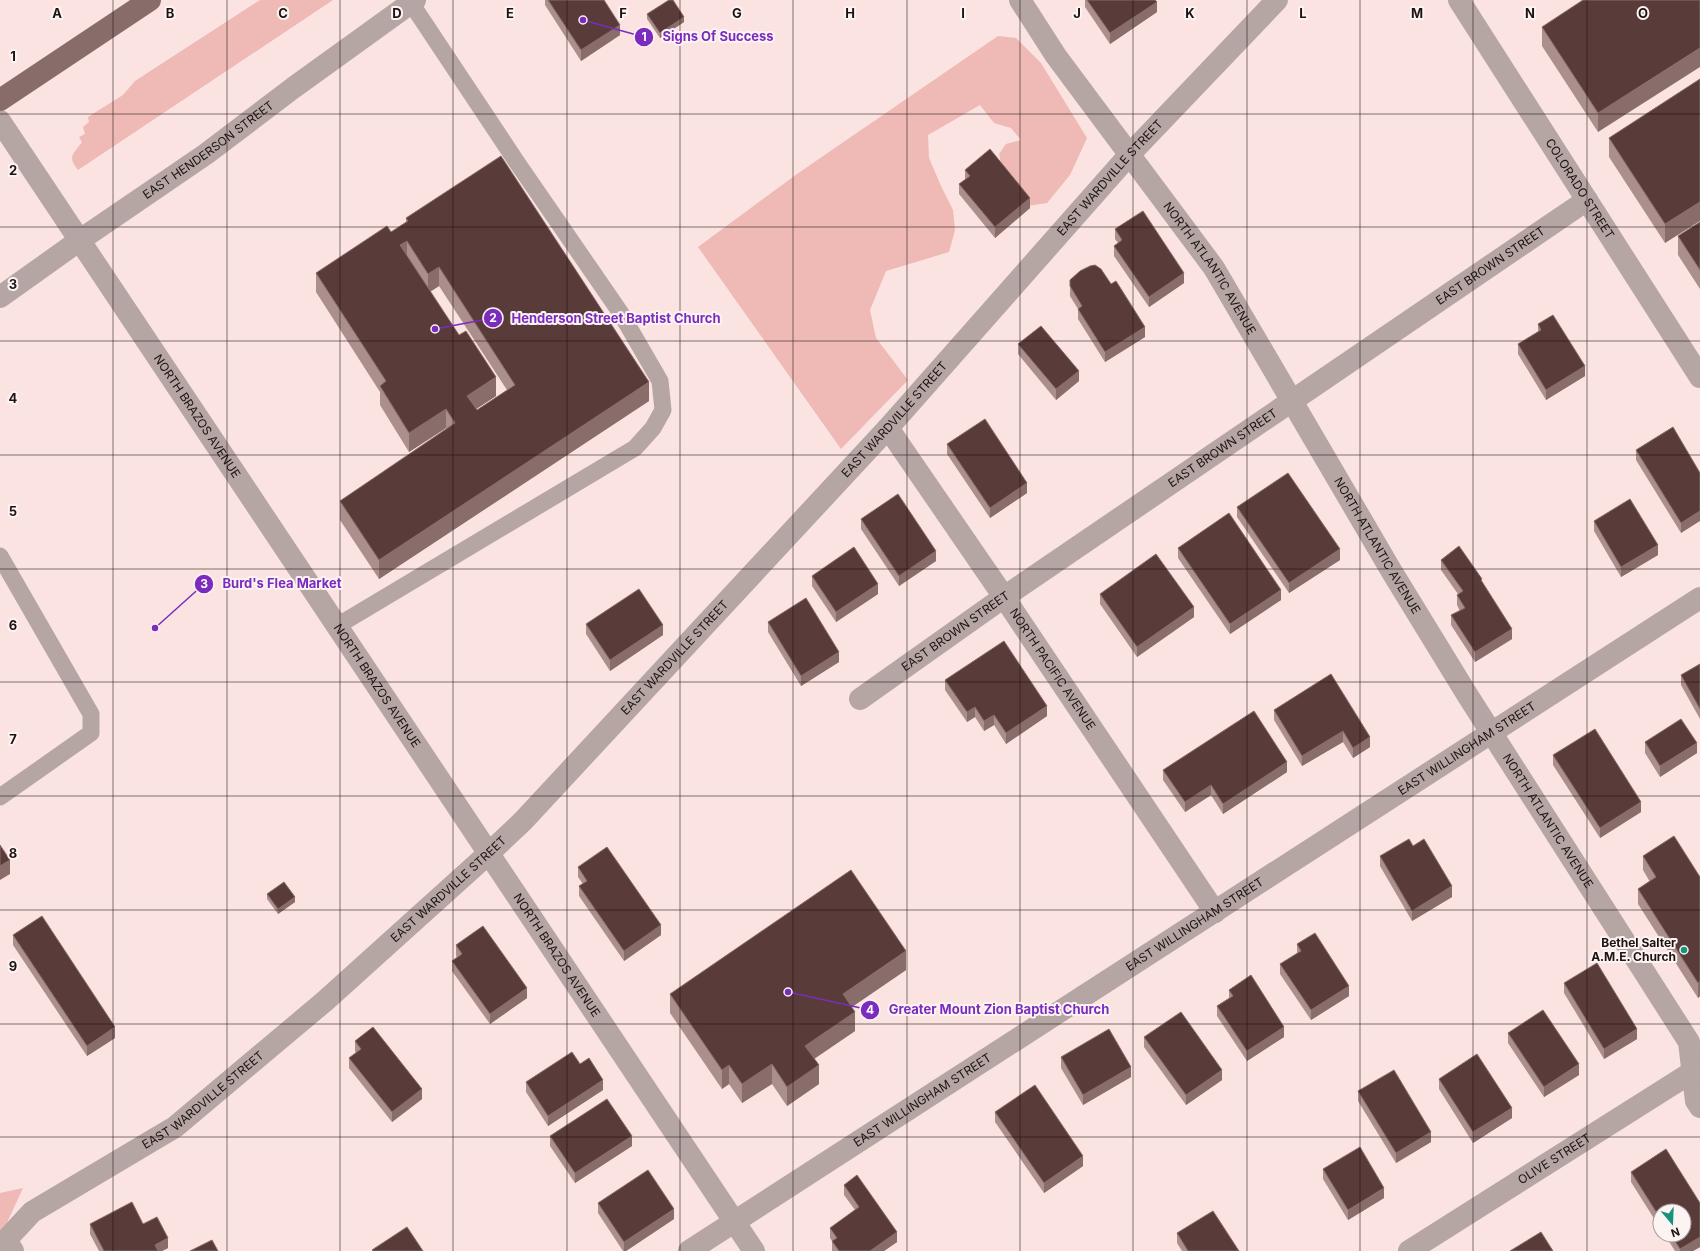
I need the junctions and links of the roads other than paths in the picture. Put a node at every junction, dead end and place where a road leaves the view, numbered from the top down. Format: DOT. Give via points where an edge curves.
graph roads {
  1 [pos="150,0"];
  2 [pos="1020,0"];
  3 [pos="1277,0"];
  4 [pos="1459,0"];
  5 [pos="413,2"];
  6 [pos="0,100"];
  7 [pos="0,121"];
  8 [pos="1130,154"];
  9 [pos="1587,200"];
  10 [pos="80,240"];
  11 [pos="0,297"];
  12 [pos="1700,377"];
  13 [pos="1292,401"];
  14 [pos="888,428"];
  15 [pos="0,556"];
  16 [pos="1004,597"];
  17 [pos="1700,598"];
  18 [pos="337,626"];
  19 [pos="860,699"];
  20 [pos="1491,734"];
  21 [pos="0,797"];
  22 [pos="488,854"];
  23 [pos="1215,912"];
  24 [pos="1696,1070"];
  25 [pos="1700,1107"];
  26 [pos="734,1222"];
  27 [pos="9,1246"];
  28 [pos="689,1251"];
  29 [pos="754,1251"];
  30 [pos="1409,1251"];
  1 -- 6 [label="main road"];
  2 -- 8 [label="street, NORTH ATLANTIC AVENUE" via="1056,56"];
  3 -- 8 [label="street, EAST WARDVILLE STREET"];
  4 -- 9 [label="street, COLORADO STREET"];
  5 -- 10 [label="street, EAST HENDERSON STREET" via="206,154"];
  5 -- 18 [label="lane" via="516,161 620,312 660,381 663,410 653,428 635,448"];
  7 -- 10 [label="street, NORTH BRAZOS AVENUE"];
  8 -- 13 [label="street, NORTH ATLANTIC AVENUE" via="1214,268"];
  8 -- 14 [label="street, EAST WARDVILLE STREET"];
  9 -- 12 [label="street, COLORADO STREET"];
  9 -- 13 [label="street, EAST BROWN STREET"];
  10 -- 11 [label="street, EAST HENDERSON STREET"];
  10 -- 18 [label="street, NORTH BRAZOS AVENUE"];
  13 -- 16 [label="street, EAST BROWN STREET"];
  13 -- 20 [label="street, NORTH ATLANTIC AVENUE"];
  14 -- 16 [label="street, NORTH PACIFIC AVENUE"];
  14 -- 22 [label="street, EAST WARDVILLE STREET" via="523,821"];
  15 -- 21 [label="lane" via="91,714 91,733"];
  16 -- 19 [label="street, EAST BROWN STREET"];
  16 -- 23 [label="street, NORTH PACIFIC AVENUE"];
  17 -- 20 [label="street, EAST WILLINGHAM STREET"];
  18 -- 22 [label="street, NORTH BRAZOS AVENUE"];
  20 -- 23 [label="street, EAST WILLINGHAM STREET"];
  20 -- 24 [label="street, NORTH ATLANTIC AVENUE" via="1689,1042"];
  22 -- 26 [label="street, NORTH BRAZOS AVENUE"];
  22 -- 27 [label="street, EAST WARDVILLE STREET" via="325,1001 175,1127 32,1212"];
  23 -- 26 [label="street, EAST WILLINGHAM STREET"];
  24 -- 25 [label="street, NORTH ATLANTIC AVENUE" via="1696,1101"];
  24 -- 30 [label="street, OLIVE STREET"];
  26 -- 28 [label="street, EAST WILLINGHAM STREET"];
  26 -- 29 [label="street, NORTH BRAZOS AVENUE"];
}
